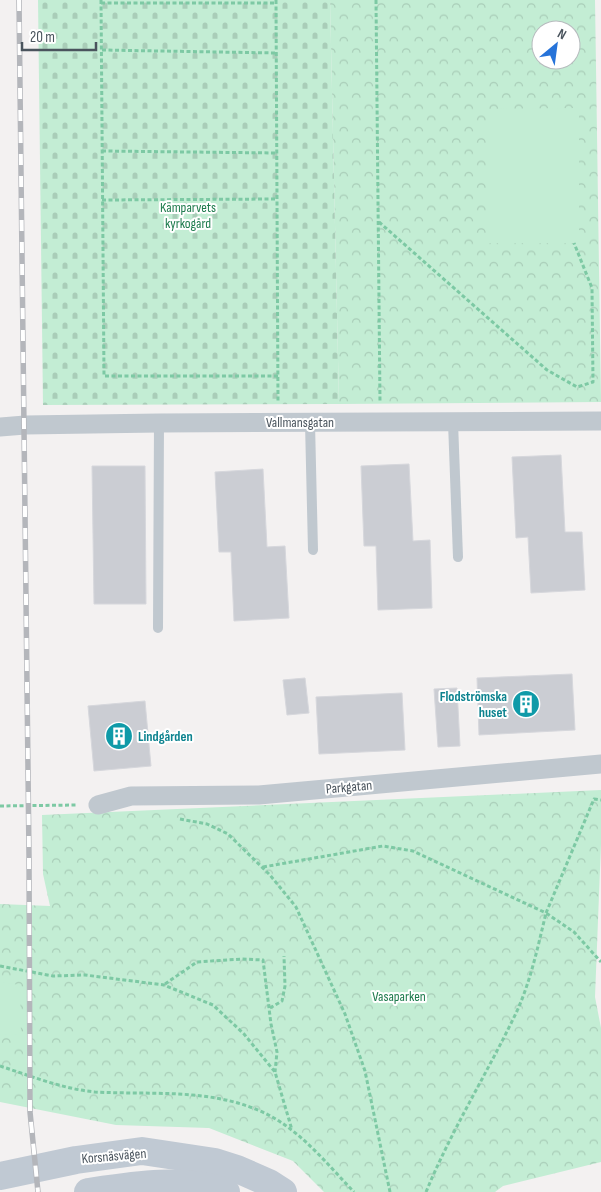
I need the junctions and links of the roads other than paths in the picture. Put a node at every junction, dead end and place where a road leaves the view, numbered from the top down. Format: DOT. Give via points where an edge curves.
graph roads {
  1 [pos="601,421"];
  2 [pos="310,422"];
  3 [pos="453,422"];
  4 [pos="159,423"];
  5 [pos="0,427"];
  6 [pos="313,550"];
  7 [pos="458,557"];
  8 [pos="158,628"];
  9 [pos="601,764"];
  10 [pos="98,806"];
  11 [pos="0,1176"];
  12 [pos="88,1192"];
  13 [pos="226,1192"];
  14 [pos="283,1192"];
  1 -- 3 [label="street, Vallmansgatan"];
  2 -- 3 [label="street, Vallmansgatan"];
  2 -- 4 [label="street, Vallmansgatan"];
  2 -- 6 [label="lane"];
  3 -- 7 [label="lane"];
  4 -- 5 [label="street, Vallmansgatan"];
  4 -- 8 [label="lane"];
  9 -- 10 [label="street, Parkgatan" via="259,795 131,796"];
  11 -- 14 [label="street, Korsnäsvägen" via="76,1160 142,1151 215,1162 269,1183"];
  12 -- 13 [label="street" via="182,1182"];
}
